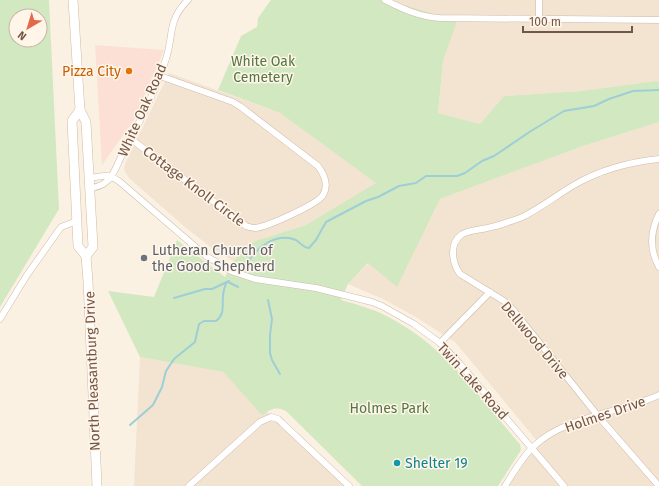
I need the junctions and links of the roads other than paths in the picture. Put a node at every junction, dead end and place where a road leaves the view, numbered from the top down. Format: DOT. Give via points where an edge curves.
graph roads {
  1 [pos="73,0"];
  2 [pos="188,0"];
  3 [pos="385,0"];
  4 [pos="539,0"];
  5 [pos="539,20"];
  6 [pos="659,20"];
  7 [pos="160,76"];
  8 [pos="80,110"];
  9 [pos="131,139"];
  10 [pos="659,159"];
  11 [pos="111,176"];
  12 [pos="90,178"];
  13 [pos="91,188"];
  14 [pos="659,214"];
  15 [pos="77,221"];
  16 [pos="86,256"];
  17 [pos="659,267"];
  18 [pos="490,292"];
  19 [pos="0,319"];
  20 [pos="440,343"];
  21 [pos="659,395"];
  22 [pos="598,416"];
  23 [pos="532,447"];
  24 [pos="97,486"];
  25 [pos="189,486"];
  26 [pos="348,486"];
  27 [pos="505,486"];
  28 [pos="564,486"];
  29 [pos="659,486"];
  1 -- 8 [label="main road, North Pleasantburg Drive"];
  2 -- 7 [label="street, White Oak Road" via="174,18"];
  3 -- 5 [label="street" via="428,18"];
  4 -- 5 [label="street"];
  5 -- 6 [label="street"];
  7 -- 9 [label="street, White Oak Road"];
  7 -- 9 [label="street, Cottage Knoll Circle" via="241,107 318,166 325,180 324,194 317,202 269,224 251,228"];
  8 -- 12 [label="main road, North Pleasantburg Drive" via="86,122"];
  8 -- 15 [label="main road, North Pleasantburg Drive" via="72,121"];
  9 -- 11 [label="street, White Oak Road"];
  10 -- 18 [label="street, Dellwood Drive" via="604,172 576,184 521,217 461,234 453,248 456,268 460,274"];
  11 -- 12 [label="street"];
  11 -- 13 [label="street, White Oak Road" via="100,186"];
  11 -- 20 [label="street, Twin Lake Road" via="206,256 231,271 250,278 327,290 377,304 414,324"];
  12 -- 13 [label="main road, North Pleasantburg Drive"];
  13 -- 16 [label="main road, North Pleasantburg Drive" via="93,247"];
  14 -- 17 [label="street" via="651,238 653,254"];
  15 -- 16 [label="main road, North Pleasantburg Drive" via="78,246"];
  15 -- 19 [label="street" via="61,227"];
  16 -- 24 [label="main road, North Pleasantburg Drive"];
  18 -- 20 [label="street"];
  18 -- 22 [label="street, Dellwood Drive" via="514,311"];
  20 -- 23 [label="street, Twin Lake Road"];
  21 -- 22 [label="street, Holmes Drive"];
  22 -- 23 [label="street, Holmes Drive" via="568,425"];
  22 -- 29 [label="street, Dellwood Drive"];
  23 -- 27 [label="street, Holmes Drive"];
  23 -- 28 [label="street, Twin Lake Road"];
  25 -- 26 [label="street" via="260,422 271,417 282,423"];
}
